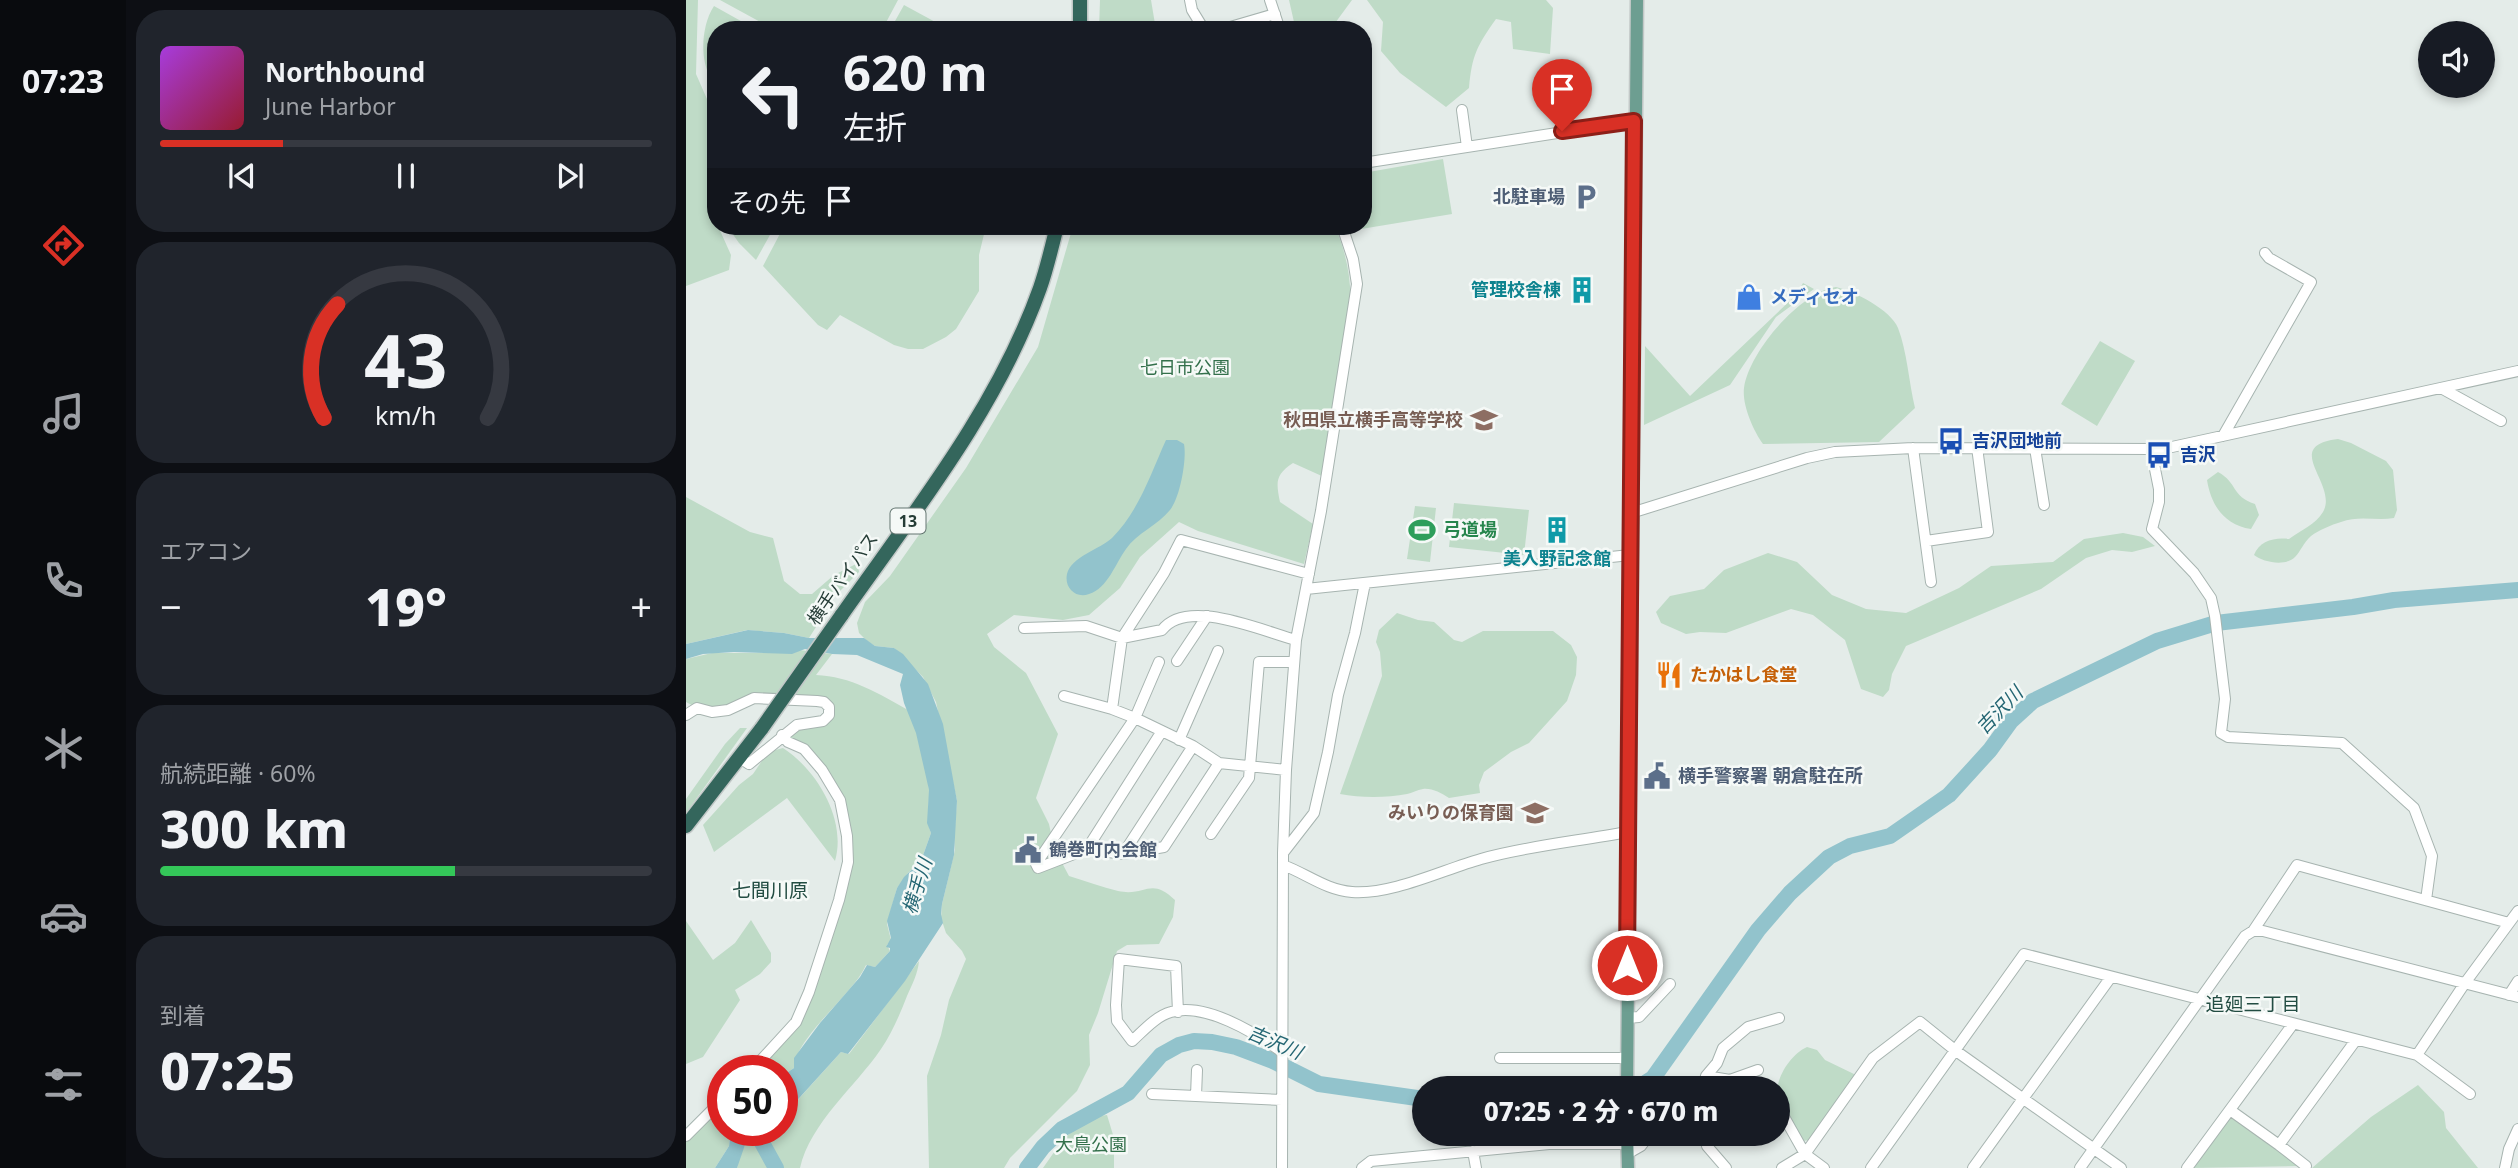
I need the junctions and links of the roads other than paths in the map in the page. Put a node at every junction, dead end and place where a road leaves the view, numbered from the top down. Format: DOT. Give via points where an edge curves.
graph roads {
  1 [pos="1080,0"];
  2 [pos="1190,0"];
  3 [pos="1270,0"];
  4 [pos="1637,0"];
  5 [pos="1275,14"];
  6 [pos="1080,21"];
  7 [pos="1199,21"];
  8 [pos="1251,21"];
  9 [pos="1277,21"];
  10 [pos="1462,110"];
  11 [pos="1634,121"];
  12 [pos="1467,147"];
  13 [pos="1372,162"];
  14 [pos="1054,235"];
  15 [pos="1345,235"];
  16 [pos="2265,253"];
  17 [pos="2518,371"];
  18 [pos="2441,388"];
  19 [pos="2501,421"];
  20 [pos="2223,436"];
  21 [pos="1977,447"];
  22 [pos="2035,448"];
  23 [pos="1913,449"];
  24 [pos="2151,449"];
  25 [pos="2044,505"];
  26 [pos="1631,513"];
  27 [pos="1926,541"];
  28 [pos="1630,555"];
  29 [pos="1309,574"];
  30 [pos="1931,582"];
  31 [pos="1365,583"];
  32 [pos="1306,589"];
  33 [pos="1207,616"];
  34 [pos="1024,628"];
  35 [pos="1122,638"];
  36 [pos="1296,640"];
  37 [pos="1218,651"];
  38 [pos="1177,661"];
  39 [pos="1159,662"];
  40 [pos="1294,662"];
  41 [pos="1064,696"];
  42 [pos="1112,709"];
  43 [pos="686,715"];
  44 [pos="1135,718"];
  45 [pos="1162,731"];
  46 [pos="782,735"];
  47 [pos="1179,740"];
  48 [pos="1193,746"];
  49 [pos="740,758"];
  50 [pos="1219,763"];
  51 [pos="1250,766"];
  52 [pos="1286,770"];
  53 [pos="686,826"];
  54 [pos="1627,832"];
  55 [pos="1211,834"];
  56 [pos="1087,849"];
  57 [pos="1283,853"];
  58 [pos="1123,855"];
  59 [pos="1283,865"];
  60 [pos="2426,900"];
  61 [pos="2518,911"];
  62 [pos="2509,923"];
  63 [pos="2253,931"];
  64 [pos="2111,976"];
  65 [pos="2518,981"];
  66 [pos="2465,983"];
  67 [pos="1670,984"];
  68 [pos="2514,996"];
  69 [pos="2201,999"];
  70 [pos="1178,1012"];
  71 [pos="1627,1018"];
  72 [pos="1779,1018"];
  73 [pos="2293,1024"];
  74 [pos="2356,1040"];
  75 [pos="1956,1051"];
  76 [pos="1282,1052"];
  77 [pos="766,1055"];
  78 [pos="2417,1055"];
  79 [pos="1500,1058"];
  80 [pos="1627,1058"];
  81 [pos="1197,1070"];
  82 [pos="1758,1070"];
  83 [pos="1627,1076"];
  84 [pos="1706,1076"];
  85 [pos="1741,1076"];
  86 [pos="1152,1094"];
  87 [pos="2470,1094"];
  88 [pos="1196,1096"];
  89 [pos="2024,1099"];
  90 [pos="1282,1101"];
  91 [pos="2230,1110"];
  92 [pos="707,1115"];
  93 [pos="1790,1127"];
  94 [pos="2518,1129"];
  95 [pos="686,1136"];
  96 [pos="2279,1145"];
  97 [pos="1527,1146"];
  98 [pos="1627,1146"];
  99 [pos="1707,1146"];
  100 [pos="2094,1148"];
  101 [pos="1473,1151"];
  102 [pos="1805,1154"];
  103 [pos="2306,1166"];
  104 [pos="1282,1168"];
  105 [pos="1362,1168"];
  106 [pos="1476,1168"];
  107 [pos="1628,1168"];
  108 [pos="1726,1168"];
  109 [pos="1782,1168"];
  110 [pos="1824,1168"];
  111 [pos="1871,1168"];
  112 [pos="1973,1168"];
  113 [pos="2080,1168"];
  114 [pos="2122,1168"];
  115 [pos="2187,1168"];
  116 [pos="2505,1168"];
  1 -- 6 [label="highway"];
  2 -- 7 [label="street"];
  3 -- 5 [label="street"];
  4 -- 11 [label="main road"];
  5 -- 8 [label="street"];
  5 -- 9 [label="street"];
  10 -- 12 [label="street"];
  11 -- 12 [label="street"];
  11 -- 26 [label="main road"];
  12 -- 13 [label="street"];
  14 -- 49 [label="highway, 横手バイパス / 13, bridge" via="1040,287 1017,342 944,470"];
  15 -- 29 [label="street" via="1357,284"];
  16 -- 20 [label="street" via="2311,282"];
  17 -- 18 [label="street"];
  18 -- 19 [label="street"];
  18 -- 20 [label="street"];
  20 -- 24 [label="street"];
  21 -- 22 [label="street"];
  21 -- 23 [label="street"];
  21 -- 27 [label="street" via="1988,532"];
  22 -- 24 [label="street"];
  22 -- 25 [label="street"];
  23 -- 26 [label="street" via="1835,452 1807,458"];
  23 -- 27 [label="street"];
  24 -- 60 [label="street" via="2159,489 2152,529 2202,584 2216,616 2225,699 2221,733 2342,743 2414,808 2431,856"];
  26 -- 28 [label="main road"];
  27 -- 30 [label="street"];
  28 -- 31 [label="street"];
  28 -- 54 [label="main road"];
  29 -- 32 [label="street"];
  29 -- 35 [label="street" via="1181,540"];
  31 -- 32 [label="street"];
  31 -- 57 [label="street" via="1314,813"];
  32 -- 36 [label="street"];
  33 -- 35 [label="street" via="1168,622 1162,630"];
  33 -- 36 [label="street"];
  33 -- 38 [label="street"];
  34 -- 35 [label="street" via="1086,626"];
  35 -- 42 [label="street"];
  36 -- 40 [label="street"];
  37 -- 47 [label="street"];
  39 -- 44 [label="street"];
  40 -- 51 [label="street" via="1259,662"];
  40 -- 52 [label="street"];
  41 -- 42 [label="street"];
  42 -- 44 [label="street"];
  43 -- 46 [label="street" via="697,708 728,710 754,698 817,701 829,707 823,720 797,725"];
  44 -- 45 [label="street"];
  44 -- 56 [label="street" via="1036,864 1038,868"];
  45 -- 47 [label="street"];
  45 -- 56 [label="street"];
  46 -- 49 [label="street" via="749,764"];
  46 -- 77 [label="street" via="804,749 840,800 848,862 796,1023"];
  47 -- 48 [label="street"];
  48 -- 50 [label="street"];
  48 -- 58 [label="street"];
  49 -- 53 [label="highway, 横手バイパス / 13"];
  50 -- 51 [label="street"];
  50 -- 58 [label="street" via="1164,847"];
  51 -- 52 [label="street"];
  51 -- 55 [label="street" via="1249,778"];
  52 -- 57 [label="street"];
  54 -- 59 [label="street" via="1484,858 1388,888 1356,892 1319,884"];
  54 -- 71 [label="main road"];
  56 -- 58 [label="street"];
  57 -- 59 [label="street"];
  59 -- 76 [label="street"];
  60 -- 62 [label="street"];
  60 -- 63 [label="street" via="2297,865"];
  61 -- 62 [label="street"];
  62 -- 66 [label="street"];
  63 -- 66 [label="street"];
  63 -- 69 [label="street"];
  64 -- 69 [label="street"];
  64 -- 75 [label="street" via="2024,954"];
  64 -- 89 [label="street"];
  65 -- 68 [label="street"];
  66 -- 68 [label="street"];
  66 -- 78 [label="street"];
  67 -- 71 [label="street" via="1639,1017"];
  69 -- 73 [label="street"];
  69 -- 100 [label="street"];
  70 -- 70 [label="street" via="1152,1023 1132,1041 1117,1021 1119,959 1175,966"];
  70 -- 76 [label="street" via="1206,1011"];
  71 -- 80 [label="main road"];
  72 -- 84 [label="street" via="1748,1027 1723,1048"];
  73 -- 74 [label="street"];
  73 -- 91 [label="street"];
  74 -- 78 [label="street"];
  74 -- 96 [label="street"];
  75 -- 89 [label="street"];
  75 -- 102 [label="street" via="1920,1023 1873,1058"];
  75 -- 111 [label="street"];
  76 -- 90 [label="street"];
  78 -- 87 [label="street"];
  79 -- 80 [label="street"];
  80 -- 83 [label="main road"];
  81 -- 88 [label="street"];
  82 -- 85 [label="street"];
  86 -- 88 [label="street"];
  88 -- 90 [label="street"];
  89 -- 100 [label="street"];
  89 -- 112 [label="street"];
  90 -- 104 [label="street"];
  91 -- 96 [label="street"];
  91 -- 115 [label="street"];
  92 -- 95 [label="street"];
  93 -- 102 [label="street"];
  94 -- 116 [label="street"];
  96 -- 103 [label="street"];
  97 -- 101 [label="street"];
  98 -- 107 [label="main road"];
  99 -- 108 [label="street"];
  100 -- 113 [label="street"];
  100 -- 114 [label="street"];
  101 -- 105 [label="street" via="1371,1161"];
  101 -- 106 [label="street"];
  102 -- 109 [label="street"];
  102 -- 110 [label="street"];
}
